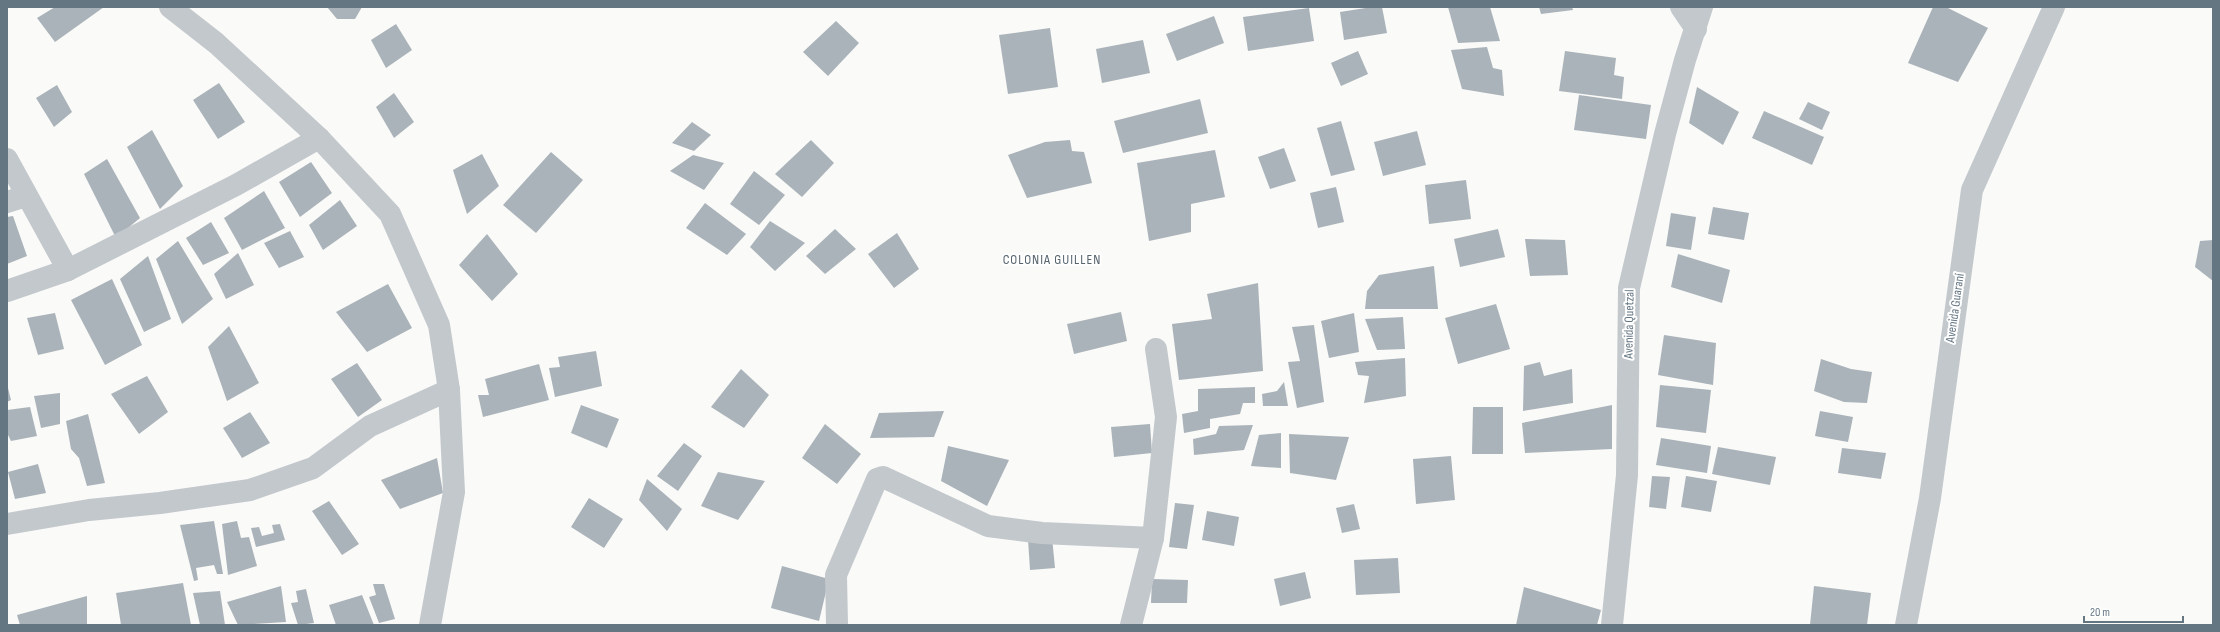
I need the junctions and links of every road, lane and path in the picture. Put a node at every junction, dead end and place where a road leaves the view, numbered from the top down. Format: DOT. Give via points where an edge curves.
graph roads {
  1 [pos="170,7"];
  2 [pos="1681,7"];
  3 [pos="1702,7"];
  4 [pos="2054,7"];
  5 [pos="1696,29"];
  6 [pos="319,138"];
  7 [pos="7,159"];
  8 [pos="17,199"];
  9 [pos="68,270"];
  10 [pos="7,290"];
  11 [pos="1156,349"];
  12 [pos="449,390"];
  13 [pos="7,524"];
  14 [pos="1152,538"];
  15 [pos="428,624"];
  16 [pos="837,625"];
  17 [pos="1131,625"];
  18 [pos="1612,625"];
  19 [pos="1906,625"];
  1 -- 6 [label="street" via="216,43"];
  2 -- 5 [label="street"];
  3 -- 5 [label="street, Avenida Quetzal"];
  4 -- 19 [label="street, Avenida Guaraní" via="1972,190 1930,498"];
  5 -- 18 [label="street, Avenida Quetzal" via="1665,134 1629,288 1627,475"];
  6 -- 9 [label="street" via="236,185"];
  6 -- 12 [label="street" via="390,214 440,325"];
  7 -- 8 [label="street"];
  8 -- 9 [label="street"];
  9 -- 10 [label="street"];
  11 -- 14 [label="street" via="1166,417"];
  12 -- 13 [label="street" via="370,426 313,468 250,490 160,504 89,510"];
  12 -- 15 [label="street" via="454,492"];
  14 -- 16 [label="street" via="1042,533 988,526 883,477 877,478 836,575"];
  14 -- 17 [label="street"];
}
